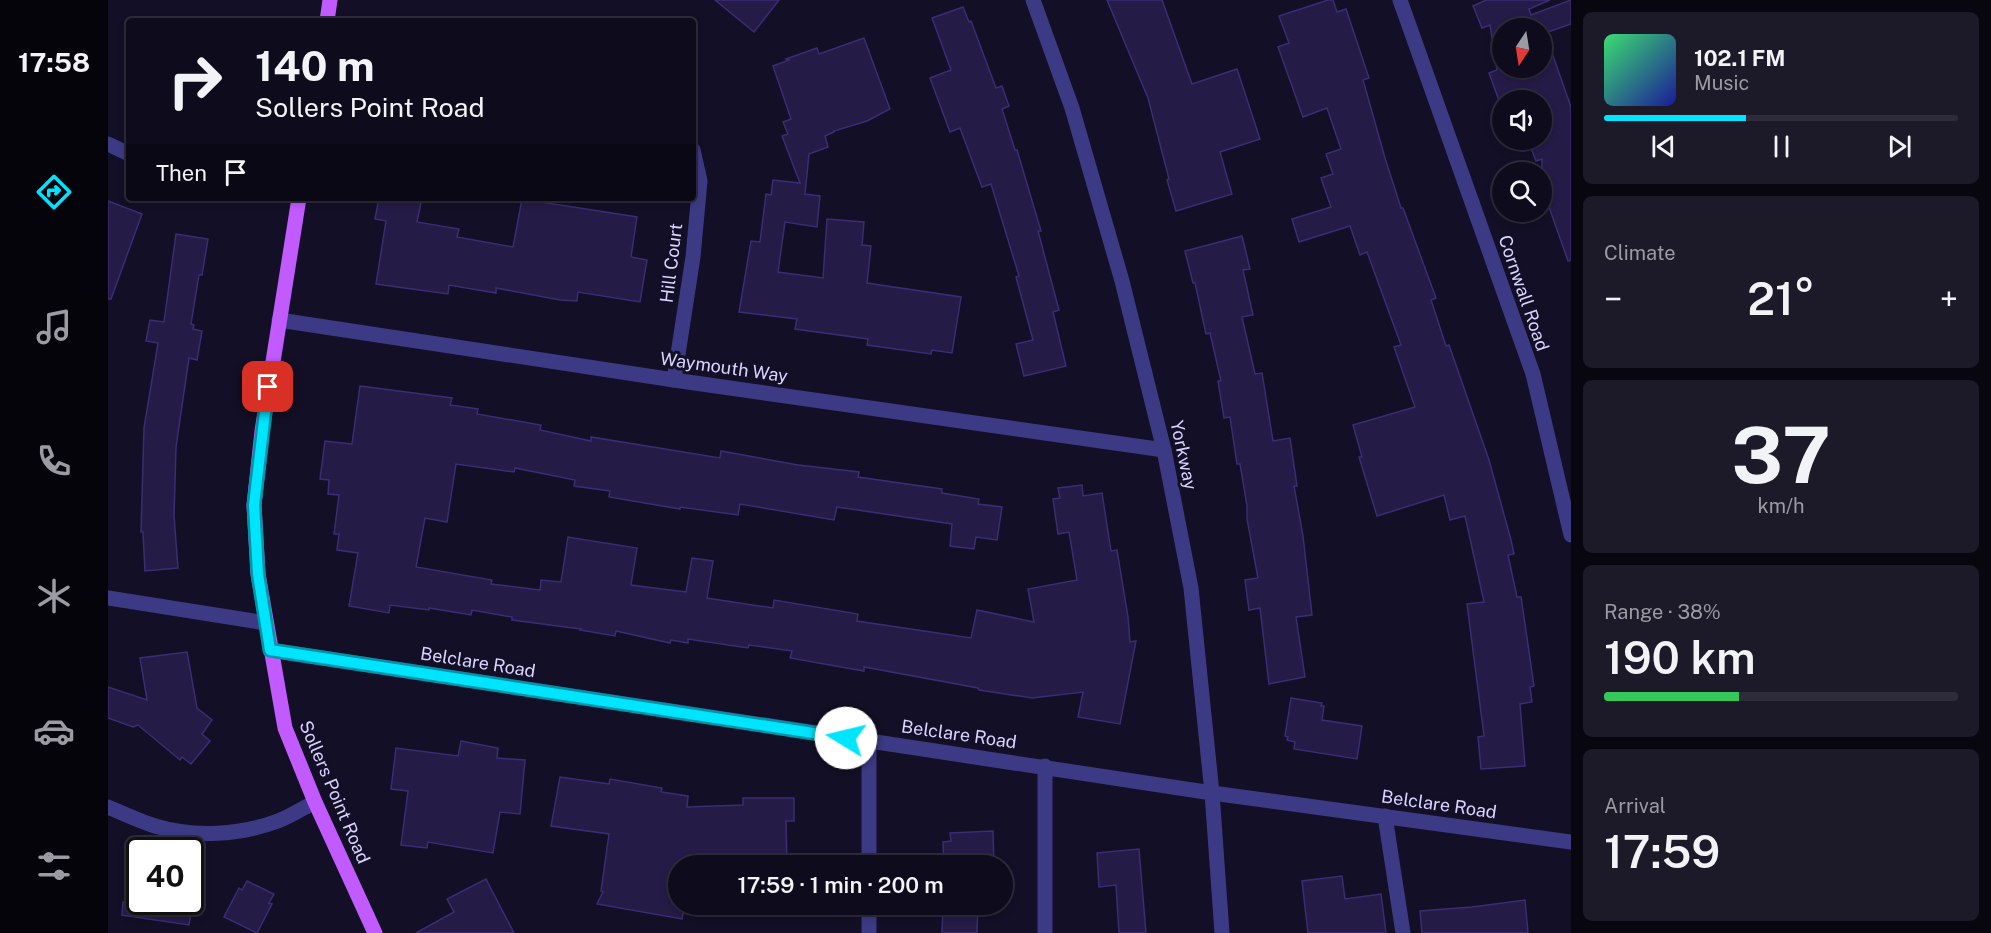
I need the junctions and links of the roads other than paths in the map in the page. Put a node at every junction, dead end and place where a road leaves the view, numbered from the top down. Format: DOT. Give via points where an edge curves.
graph roads {
  1 [pos="330,0"];
  2 [pos="1033,0"];
  3 [pos="1400,0"];
  4 [pos="327,18"];
  5 [pos="108,144"];
  6 [pos="126,153"];
  7 [pos="696,163"];
  8 [pos="299,201"];
  9 [pos="279,320"];
  10 [pos="674,380"];
  11 [pos="1164,450"];
  12 [pos="1571,535"];
  13 [pos="108,598"];
  14 [pos="266,623"];
  15 [pos="270,650"];
  16 [pos="869,741"];
  17 [pos="1045,766"];
  18 [pos="1212,793"];
  19 [pos="315,802"];
  20 [pos="108,807"];
  21 [pos="1385,816"];
  22 [pos="1571,842"];
  23 [pos="870,855"];
  24 [pos="869,915"];
  25 [pos="375,933"];
  26 [pos="869,933"];
  27 [pos="1045,933"];
  28 [pos="1222,933"];
  29 [pos="1402,933"];
  1 -- 4 [label="main road"];
  2 -- 11 [label="street, Yorkway" via="1072,108 1122,281"];
  3 -- 12 [label="street, Cornwall Road" via="1533,374"];
  5 -- 6 [label="street"];
  7 -- 10 [label="street, Hill Court" via="700,181 693,256"];
  8 -- 9 [label="main road, Sollers Point Road"];
  9 -- 10 [label="street, Waymouth Way"];
  9 -- 14 [label="main road, Sollers Point Road" via="254,505 258,574"];
  10 -- 11 [label="street, Waymouth Way"];
  11 -- 18 [label="street, Yorkway" via="1191,588"];
  13 -- 14 [label="street"];
  14 -- 15 [label="main road, Sollers Point Road"];
  15 -- 16 [label="street, Belclare Road"];
  15 -- 19 [label="main road, Sollers Point Road" via="285,728"];
  16 -- 17 [label="street, Belclare Road"];
  16 -- 23 [label="street"];
  17 -- 18 [label="street, Belclare Road"];
  17 -- 27 [label="street"];
  18 -- 21 [label="street, Belclare Road"];
  18 -- 28 [label="street, Yorkway"];
  19 -- 20 [label="street" via="277,821 210,834 156,826"];
  19 -- 25 [label="main road, Sollers Point Road"];
  21 -- 22 [label="street, Belclare Road"];
  21 -- 29 [label="street"];
  24 -- 26 [label="street"];
}
